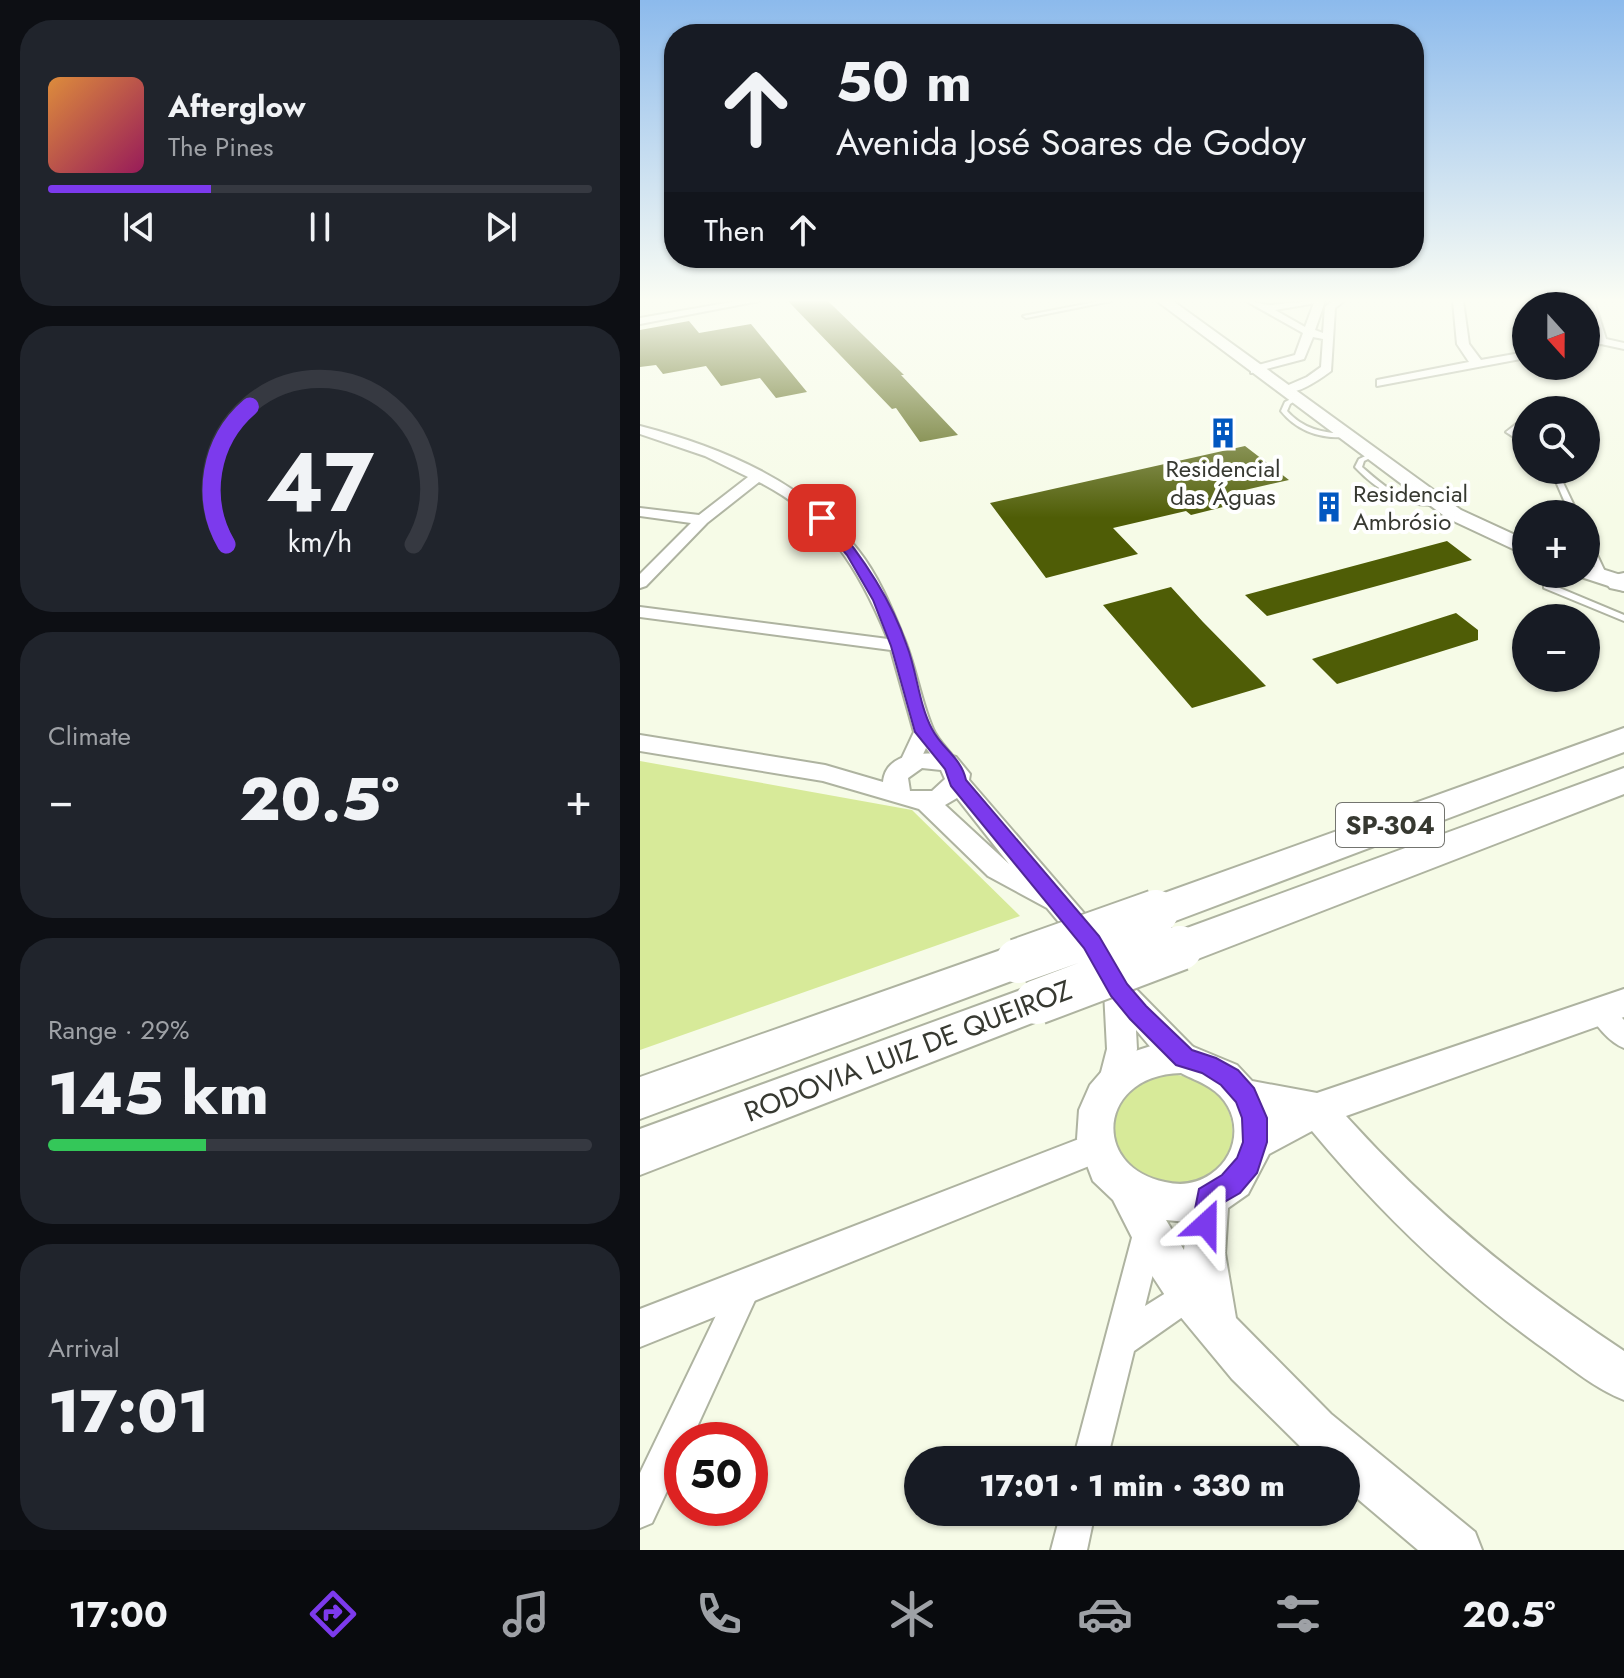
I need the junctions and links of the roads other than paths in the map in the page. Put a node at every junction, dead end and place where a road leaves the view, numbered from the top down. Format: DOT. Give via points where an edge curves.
graph roads {
  1 [pos="1260,373"];
  2 [pos="1314,373"];
  3 [pos="1320,373"];
  4 [pos="1430,373"];
  5 [pos="1317,376"];
  6 [pos="1381,383"];
  7 [pos="1289,394"];
  8 [pos="640,430"];
  9 [pos="758,476"];
  10 [pos="640,512"];
  11 [pos="702,520"];
  12 [pos="1512,541"];
  13 [pos="1600,562"];
  14 [pos="1611,579"];
  15 [pos="640,583"];
  16 [pos="1552,588"];
  17 [pos="640,612"];
  18 [pos="1624,618"];
  19 [pos="899,646"];
  20 [pos="924,732"];
  21 [pos="1624,739"];
  22 [pos="640,743"];
  23 [pos="905,766"];
  24 [pos="953,772"];
  25 [pos="825,773"];
  26 [pos="1624,780"];
  27 [pos="900,794"];
  28 [pos="926,801"];
  29 [pos="1056,902"];
  30 [pos="1119,990"];
  31 [pos="1612,1007"];
  32 [pos="1624,1037"];
  33 [pos="1184,1058"];
  34 [pos="1115,1080"];
  35 [pos="1245,1096"];
  36 [pos="640,1098"];
  37 [pos="1317,1110"];
  38 [pos="1255,1142"];
  39 [pos="1097,1147"];
  40 [pos="640,1152"];
  41 [pos="1128,1189"];
  42 [pos="1209,1197"];
  43 [pos="1149,1230"];
  44 [pos="747,1284"];
  45 [pos="1204,1301"];
  46 [pos="640,1328"];
  47 [pos="1118,1343"];
  48 [pos="1624,1378"];
  49 [pos="1093,1446"];
  50 [pos="640,1511"];
  51 [pos="1075,1526"];
  52 [pos="1069,1550"];
  53 [pos="1457,1550"];
  1 -- 7 [label="main road"];
  2 -- 5 [label="street"];
  3 -- 5 [label="street"];
  4 -- 6 [label="street"];
  5 -- 7 [label="street"];
  7 -- 12 [label="main road" via="1454,514"];
  8 -- 9 [label="street"];
  9 -- 11 [label="street"];
  9 -- 19 [label="street" via="822,518 853,553"];
  10 -- 11 [label="street"];
  11 -- 15 [label="street"];
  13 -- 14 [label="lane"];
  16 -- 18 [label="lane"];
  17 -- 19 [label="street"];
  19 -- 20 [label="street"];
  20 -- 23 [label="street"];
  20 -- 24 [label="street"];
  21 -- 36 [label="highway, RODOVIA LUIZ DE QUEIROZ / SP-304, bridge"];
  22 -- 25 [label="street"];
  23 -- 24 [label="street" via="929,759"];
  23 -- 25 [label="street"];
  23 -- 27 [label="street" via="894,782"];
  24 -- 28 [label="street" via="947,794"];
  24 -- 29 [label="street"];
  25 -- 27 [label="street"];
  26 -- 40 [label="highway, RODOVIA LUIZ DE QUEIROZ / SP-304, bridge"];
  27 -- 28 [label="street"];
  28 -- 29 [label="street" via="997,869"];
  29 -- 30 [label="street" via="1092,942"];
  30 -- 33 [label="street"];
  30 -- 34 [label="street" via="1122,1049"];
  31 -- 32 [label="street"];
  31 -- 37 [label="main road"];
  33 -- 34 [label="main road" via="1147,1062"];
  33 -- 35 [label="main road" via="1229,1077"];
  34 -- 39 [label="main road" via="1094,1123"];
  35 -- 37 [label="main road"];
  35 -- 38 [label="main road" via="1255,1118"];
  37 -- 38 [label="main road"];
  37 -- 48 [label="main road" via="1435,1236 1531,1314"];
  38 -- 42 [label="main road" via="1248,1164 1231,1184"];
  39 -- 41 [label="main road" via="1108,1170"];
  39 -- 44 [label="street"];
  41 -- 42 [label="main road" via="1154,1200 1182,1203"];
  41 -- 43 [label="main road"];
  42 -- 45 [label="main road"];
  43 -- 45 [label="main road"];
  43 -- 47 [label="street"];
  44 -- 46 [label="street"];
  44 -- 50 [label="street"];
  45 -- 47 [label="street"];
  45 -- 53 [label="main road" via="1342,1452"];
  47 -- 49 [label="street"];
  51 -- 52 [label="street"];
}
